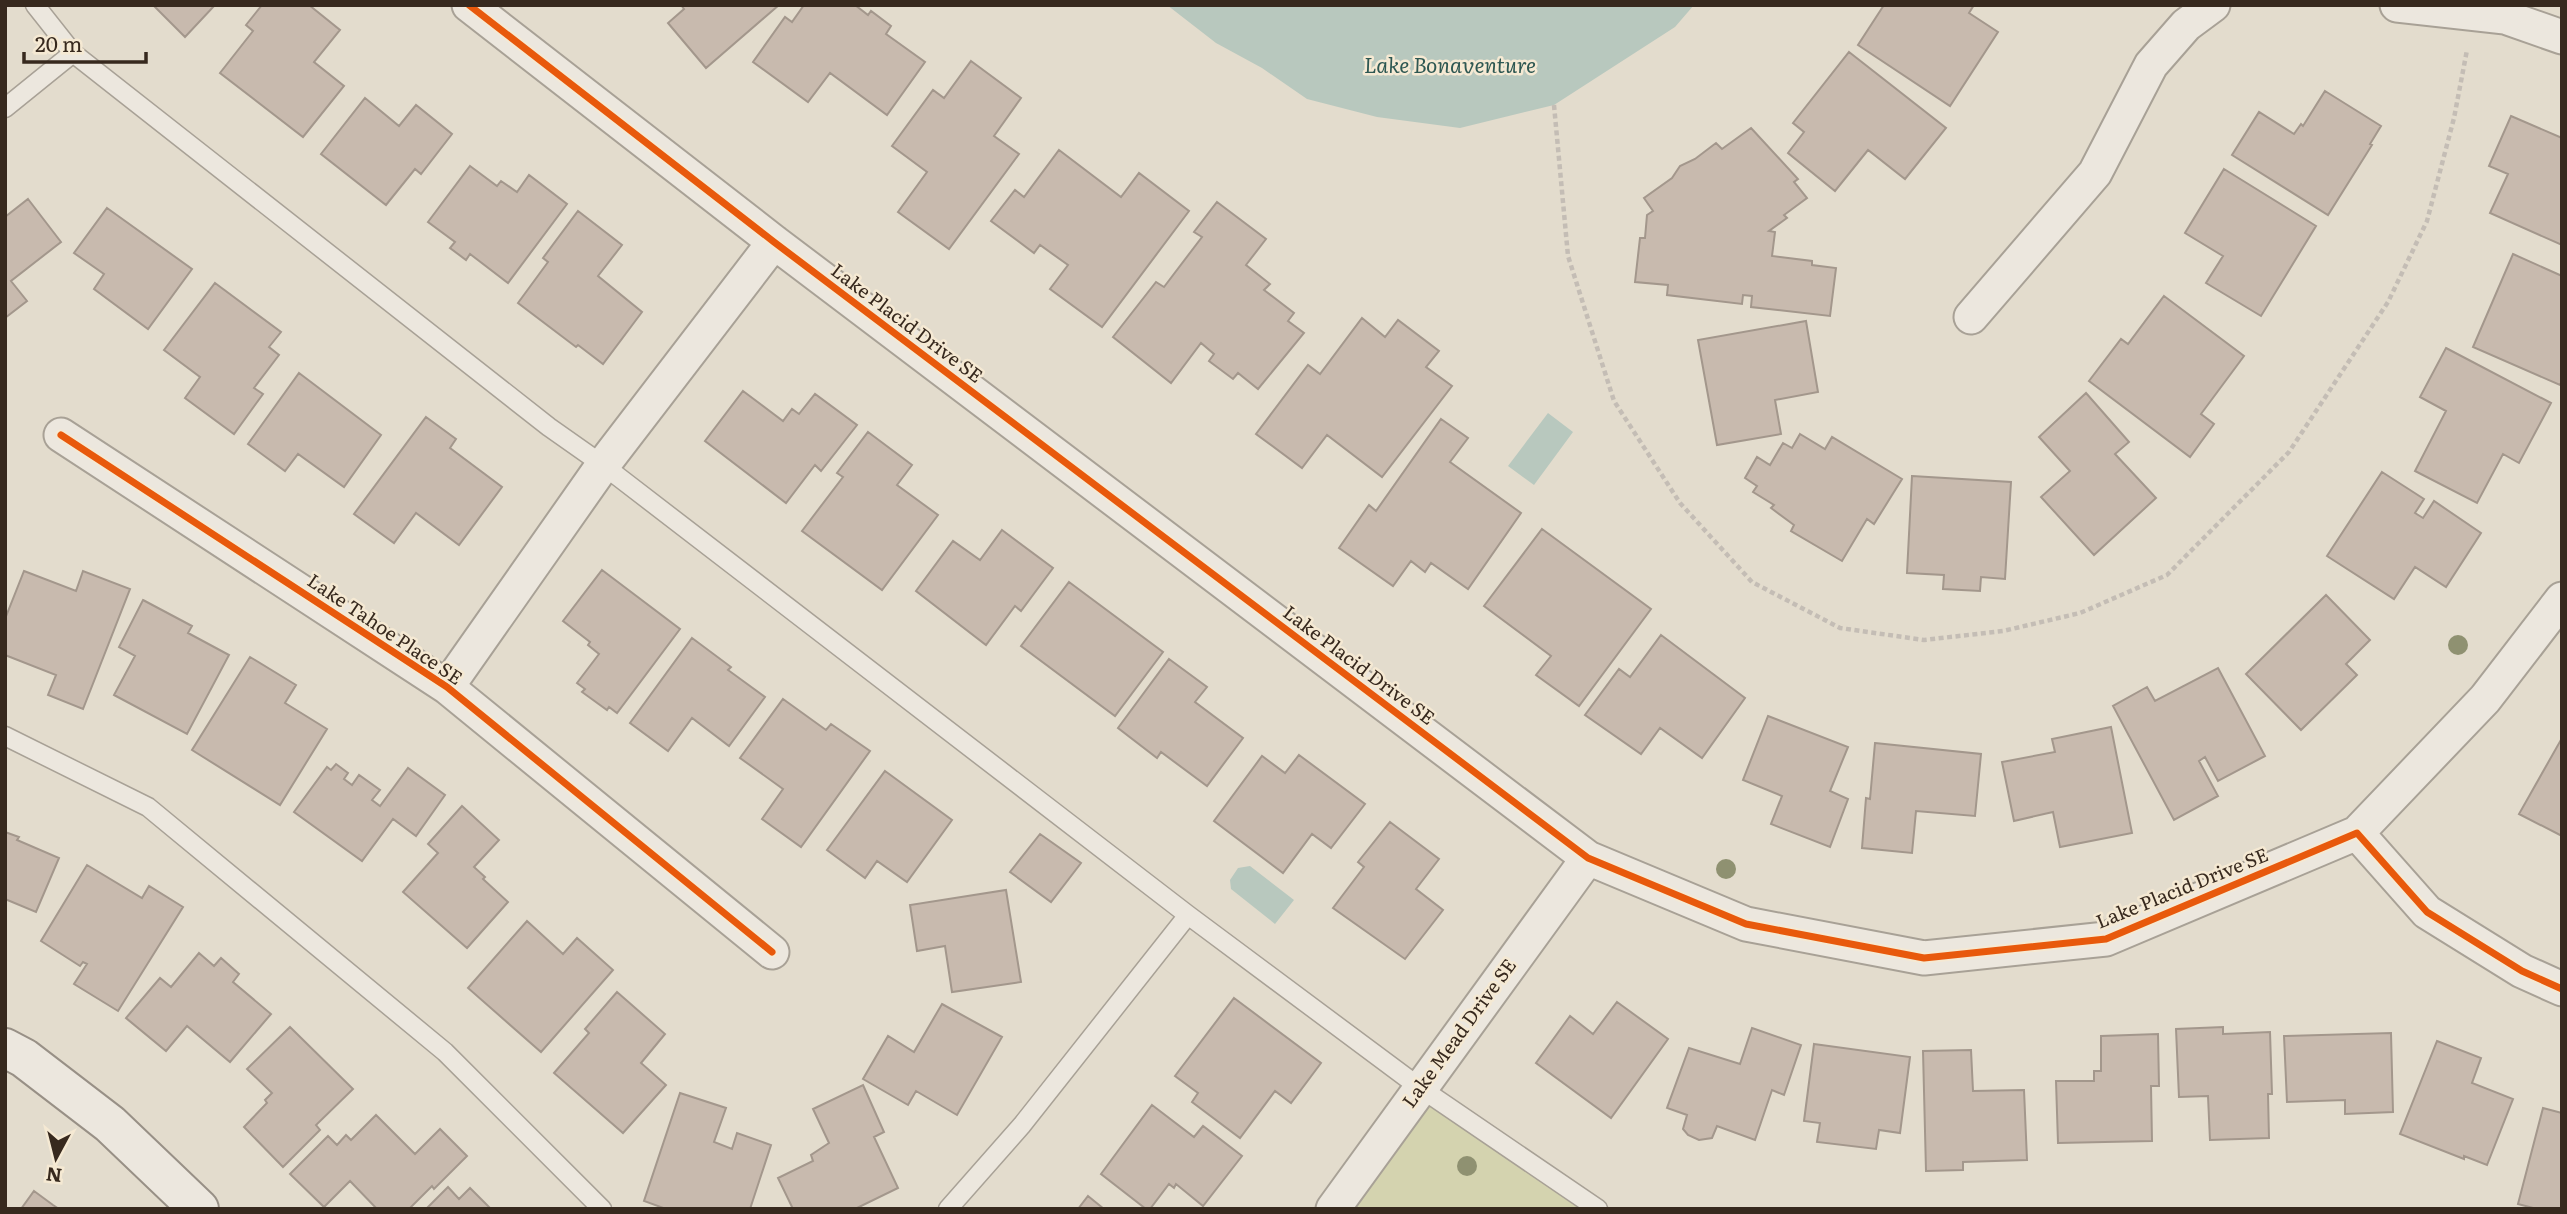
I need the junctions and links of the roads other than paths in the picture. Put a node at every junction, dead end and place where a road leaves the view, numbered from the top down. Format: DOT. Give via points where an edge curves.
graph roads {
  1 [pos="35,5"];
  2 [pos="469,5"];
  3 [pos="2213,5"];
  4 [pos="2397,5"];
  5 [pos="2562,37"];
  6 [pos="73,53"];
  7 [pos="5,108"];
  8 [pos="774,242"];
  9 [pos="1971,317"];
  10 [pos="61,435"];
  11 [pos="603,465"];
  12 [pos="2562,599"];
  13 [pos="447,687"];
  14 [pos="5,736"];
  15 [pos="2357,833"];
  16 [pos="1588,858"];
  17 [pos="1188,915"];
  18 [pos="772,952"];
  19 [pos="2562,989"];
  20 [pos="5,1048"];
  21 [pos="1419,1087"];
  22 [pos="199,1209"];
  23 [pos="602,1209"];
  24 [pos="948,1209"];
  25 [pos="1333,1209"];
  26 [pos="1598,1209"];
  1 -- 6 [label="lane"];
  2 -- 8 [label="street, Lake Placid Drive SE"];
  3 -- 9 [label="street" via="2186,25 2151,65 2095,173"];
  4 -- 5 [label="street" via="2505,17"];
  6 -- 7 [label="lane"];
  6 -- 11 [label="lane"];
  8 -- 11 [label="street, Lake Tahoe Place SE"];
  8 -- 16 [label="street, Lake Placid Drive SE"];
  10 -- 13 [label="street, Lake Tahoe Place SE"];
  11 -- 13 [label="street, Lake Tahoe Place SE"];
  11 -- 17 [label="lane"];
  12 -- 15 [label="street, Lake Placid Drive SE" via="2485,699"];
  13 -- 18 [label="street, Lake Tahoe Place SE"];
  14 -- 23 [label="lane" via="148,807 445,1052"];
  15 -- 16 [label="street, Lake Placid Drive SE" via="2106,939 1924,958 1746,924"];
  15 -- 19 [label="street" via="2427,912 2522,971"];
  16 -- 21 [label="street, Lake Mead Drive SE"];
  17 -- 21 [label="lane"];
  17 -- 24 [label="lane" via="1022,1125"];
  20 -- 22 [label="street" via="110,1124"];
  21 -- 25 [label="street, Lake Mead Drive SE"];
  21 -- 26 [label="lane"];
}
